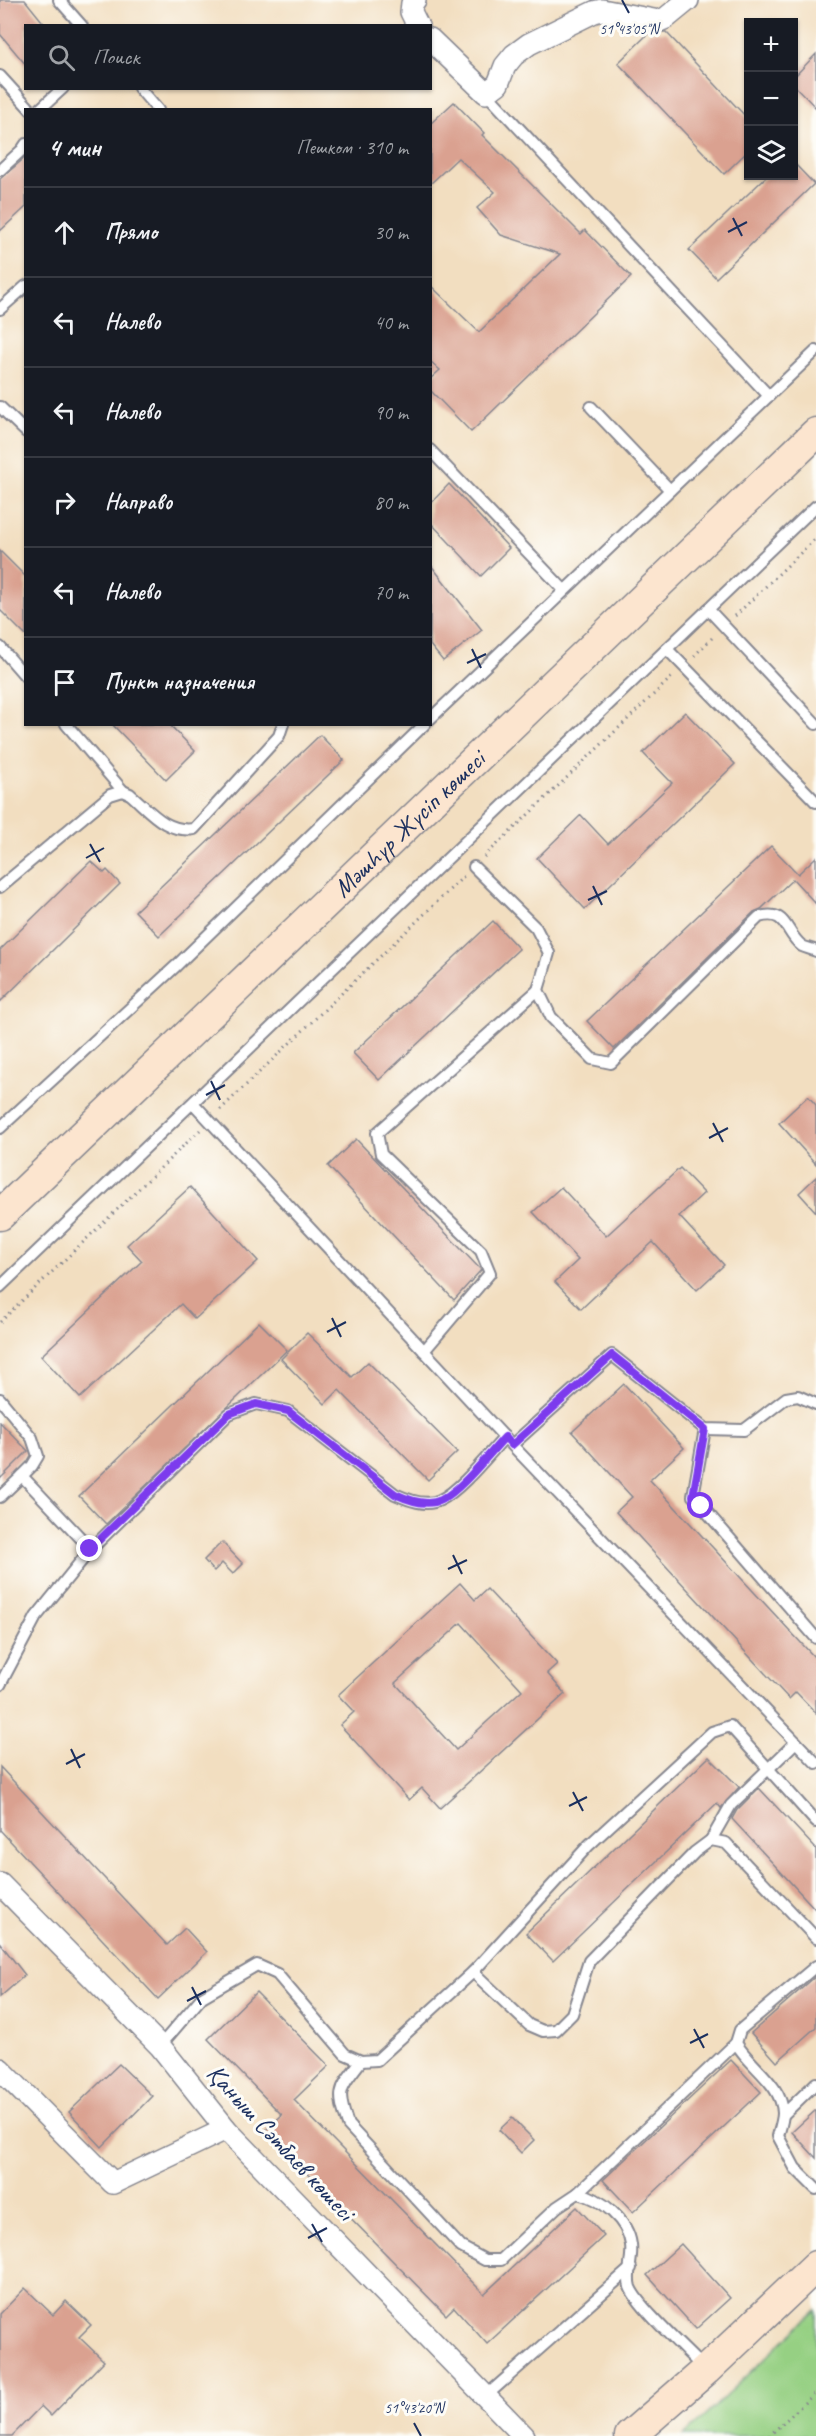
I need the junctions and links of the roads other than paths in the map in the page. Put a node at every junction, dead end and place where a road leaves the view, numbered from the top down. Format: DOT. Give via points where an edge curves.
graph roads {
  1 [pos="59,0"];
  2 [pos="415,0"];
  3 [pos="639,0"];
  4 [pos="688,0"];
  5 [pos="659,21"];
  6 [pos="80,24"];
  7 [pos="417,24"];
  8 [pos="432,41"];
  9 [pos="0,76"];
  10 [pos="61,90"];
  11 [pos="141,90"];
  12 [pos="486,93"];
  13 [pos="29,108"];
  14 [pos="41,108"];
  15 [pos="156,108"];
  16 [pos="24,147"];
  17 [pos="0,170"];
  18 [pos="24,288"];
  19 [pos="0,309"];
  20 [pos="816,351"];
  21 [pos="769,396"];
  22 [pos="0,407"];
  23 [pos="591,407"];
  24 [pos="24,430"];
  25 [pos="816,433"];
  26 [pos="432,452"];
  27 [pos="670,490"];
  28 [pos="816,506"];
  29 [pos="564,590"];
  30 [pos="708,609"];
  31 [pos="0,647"];
  32 [pos="667,649"];
  33 [pos="24,675"];
  34 [pos="432,717"];
  35 [pos="816,724"];
  36 [pos="68,726"];
  37 [pos="282,726"];
  38 [pos="423,726"];
  39 [pos="123,791"];
  40 [pos="816,802"];
  41 [pos="474,867"];
  42 [pos="0,887"];
  43 [pos="816,951"];
  44 [pos="538,990"];
  45 [pos="193,1103"];
  46 [pos="0,1128"];
  47 [pos="0,1215"];
  48 [pos="0,1287"];
  49 [pos="424,1351"];
  50 [pos="0,1400"];
  51 [pos="816,1404"];
  52 [pos="705,1429"];
  53 [pos="508,1441"];
  54 [pos="22,1476"];
  55 [pos="0,1497"];
  56 [pos="90,1549"];
  57 [pos="816,1638"];
  58 [pos="0,1685"];
  59 [pos="796,1742"];
  60 [pos="816,1763"];
  61 [pos="769,1768"];
  62 [pos="816,1822"];
  63 [pos="711,1840"];
  64 [pos="0,1884"];
  65 [pos="816,1938"];
  66 [pos="816,1966"];
  67 [pos="473,1972"];
  68 [pos="736,2043"];
  69 [pos="160,2046"];
  70 [pos="361,2061"];
  71 [pos="0,2069"];
  72 [pos="816,2083"];
  73 [pos="783,2115"];
  74 [pos="226,2129"];
  75 [pos="816,2189"];
  76 [pos="578,2193"];
  77 [pos="816,2266"];
  78 [pos="631,2268"];
  79 [pos="706,2370"];
  80 [pos="486,2396"];
  81 [pos="524,2436"];
  82 [pos="630,2436"];
  1 -- 6 [label="lane"];
  2 -- 7 [label="street" via="411,12"];
  3 -- 5 [label="street"];
  4 -- 5 [label="street"];
  5 -- 12 [label="street" via="602,10 586,15 514,55 504,66 498,84"];
  8 -- 12 [label="street"];
  9 -- 13 [label="lane"];
  10 -- 14 [label="lane"];
  11 -- 15 [label="lane"];
  12 -- 21 [label="lane"];
  16 -- 17 [label="lane"];
  18 -- 19 [label="lane"];
  20 -- 21 [label="lane"];
  21 -- 27 [label="lane"];
  22 -- 24 [label="lane"];
  23 -- 27 [label="lane"];
  25 -- 47 [label="main road, Мәшһүр Жүсіп көшесі"];
  26 -- 29 [label="lane"];
  27 -- 29 [label="lane"];
  28 -- 30 [label="lane"];
  29 -- 34 [label="lane"];
  30 -- 32 [label="lane"];
  30 -- 35 [label="lane"];
  31 -- 33 [label="lane"];
  32 -- 40 [label="lane"];
  32 -- 45 [label="lane"];
  36 -- 39 [label="lane"];
  37 -- 39 [label="lane" via="279,736 194,829 167,827"];
  38 -- 46 [label="lane" via="176,966"];
  39 -- 42 [label="lane" via="110,795"];
  41 -- 44 [label="lane" via="536,928 549,953"];
  43 -- 44 [label="lane" via="803,947 779,916 759,917 611,1063 592,1059 551,1017"];
  44 -- 49 [label="lane" via="377,1133 381,1154 481,1251 490,1274"];
  45 -- 48 [label="lane"];
  45 -- 49 [label="lane"];
  49 -- 53 [label="lane"];
  50 -- 54 [label="lane" via="32,1438 38,1456"];
  51 -- 52 [label="lane" via="798,1396 786,1398 744,1430"];
  52 -- 53 [label="lane" via="612,1355"];
  52 -- 57 [label="lane" via="693,1496"];
  53 -- 56 [label="lane" via="439,1502 414,1502 395,1494 288,1411 256,1404 229,1414"];
  53 -- 59 [label="lane"];
  54 -- 55 [label="lane"];
  54 -- 56 [label="lane"];
  56 -- 58 [label="lane" via="36,1617"];
  59 -- 60 [label="lane"];
  59 -- 61 [label="lane"];
  61 -- 62 [label="lane"];
  61 -- 63 [label="lane" via="732,1805"];
  61 -- 67 [label="lane" via="730,1726 712,1732 589,1845"];
  63 -- 65 [label="lane" via="726,1843"];
  63 -- 67 [label="lane" via="590,1961 572,2014 556,2030 543,2031 529,2025"];
  64 -- 69 [label="street, Қаныш Сәтбаев көшесі"];
  66 -- 68 [label="lane" via="740,2030"];
  67 -- 70 [label="lane" via="376,2060"];
  68 -- 73 [label="lane" via="775,2089"];
  68 -- 76 [label="lane"];
  69 -- 70 [label="lane" via="202,1997 257,1965 277,1974 345,2054"];
  69 -- 74 [label="street, Қаныш Сәтбаев көшесі"];
  70 -- 76 [label="lane" via="342,2086 339,2099 348,2125 461,2247 485,2260 501,2260 557,2207"];
  71 -- 74 [label="street" via="113,2183"];
  72 -- 73 [label="lane"];
  73 -- 75 [label="lane" via="778,2136 787,2157"];
  74 -- 80 [label="street, Қаныш Сәтбаев көшесі"];
  76 -- 78 [label="lane" via="594,2197 627,2229"];
  77 -- 79 [label="main road"];
  78 -- 79 [label="lane" via="630,2286 640,2303"];
  78 -- 80 [label="lane"];
  79 -- 82 [label="main road"];
  80 -- 81 [label="street, Қаныш Сәтбаев көшесі"];
}
